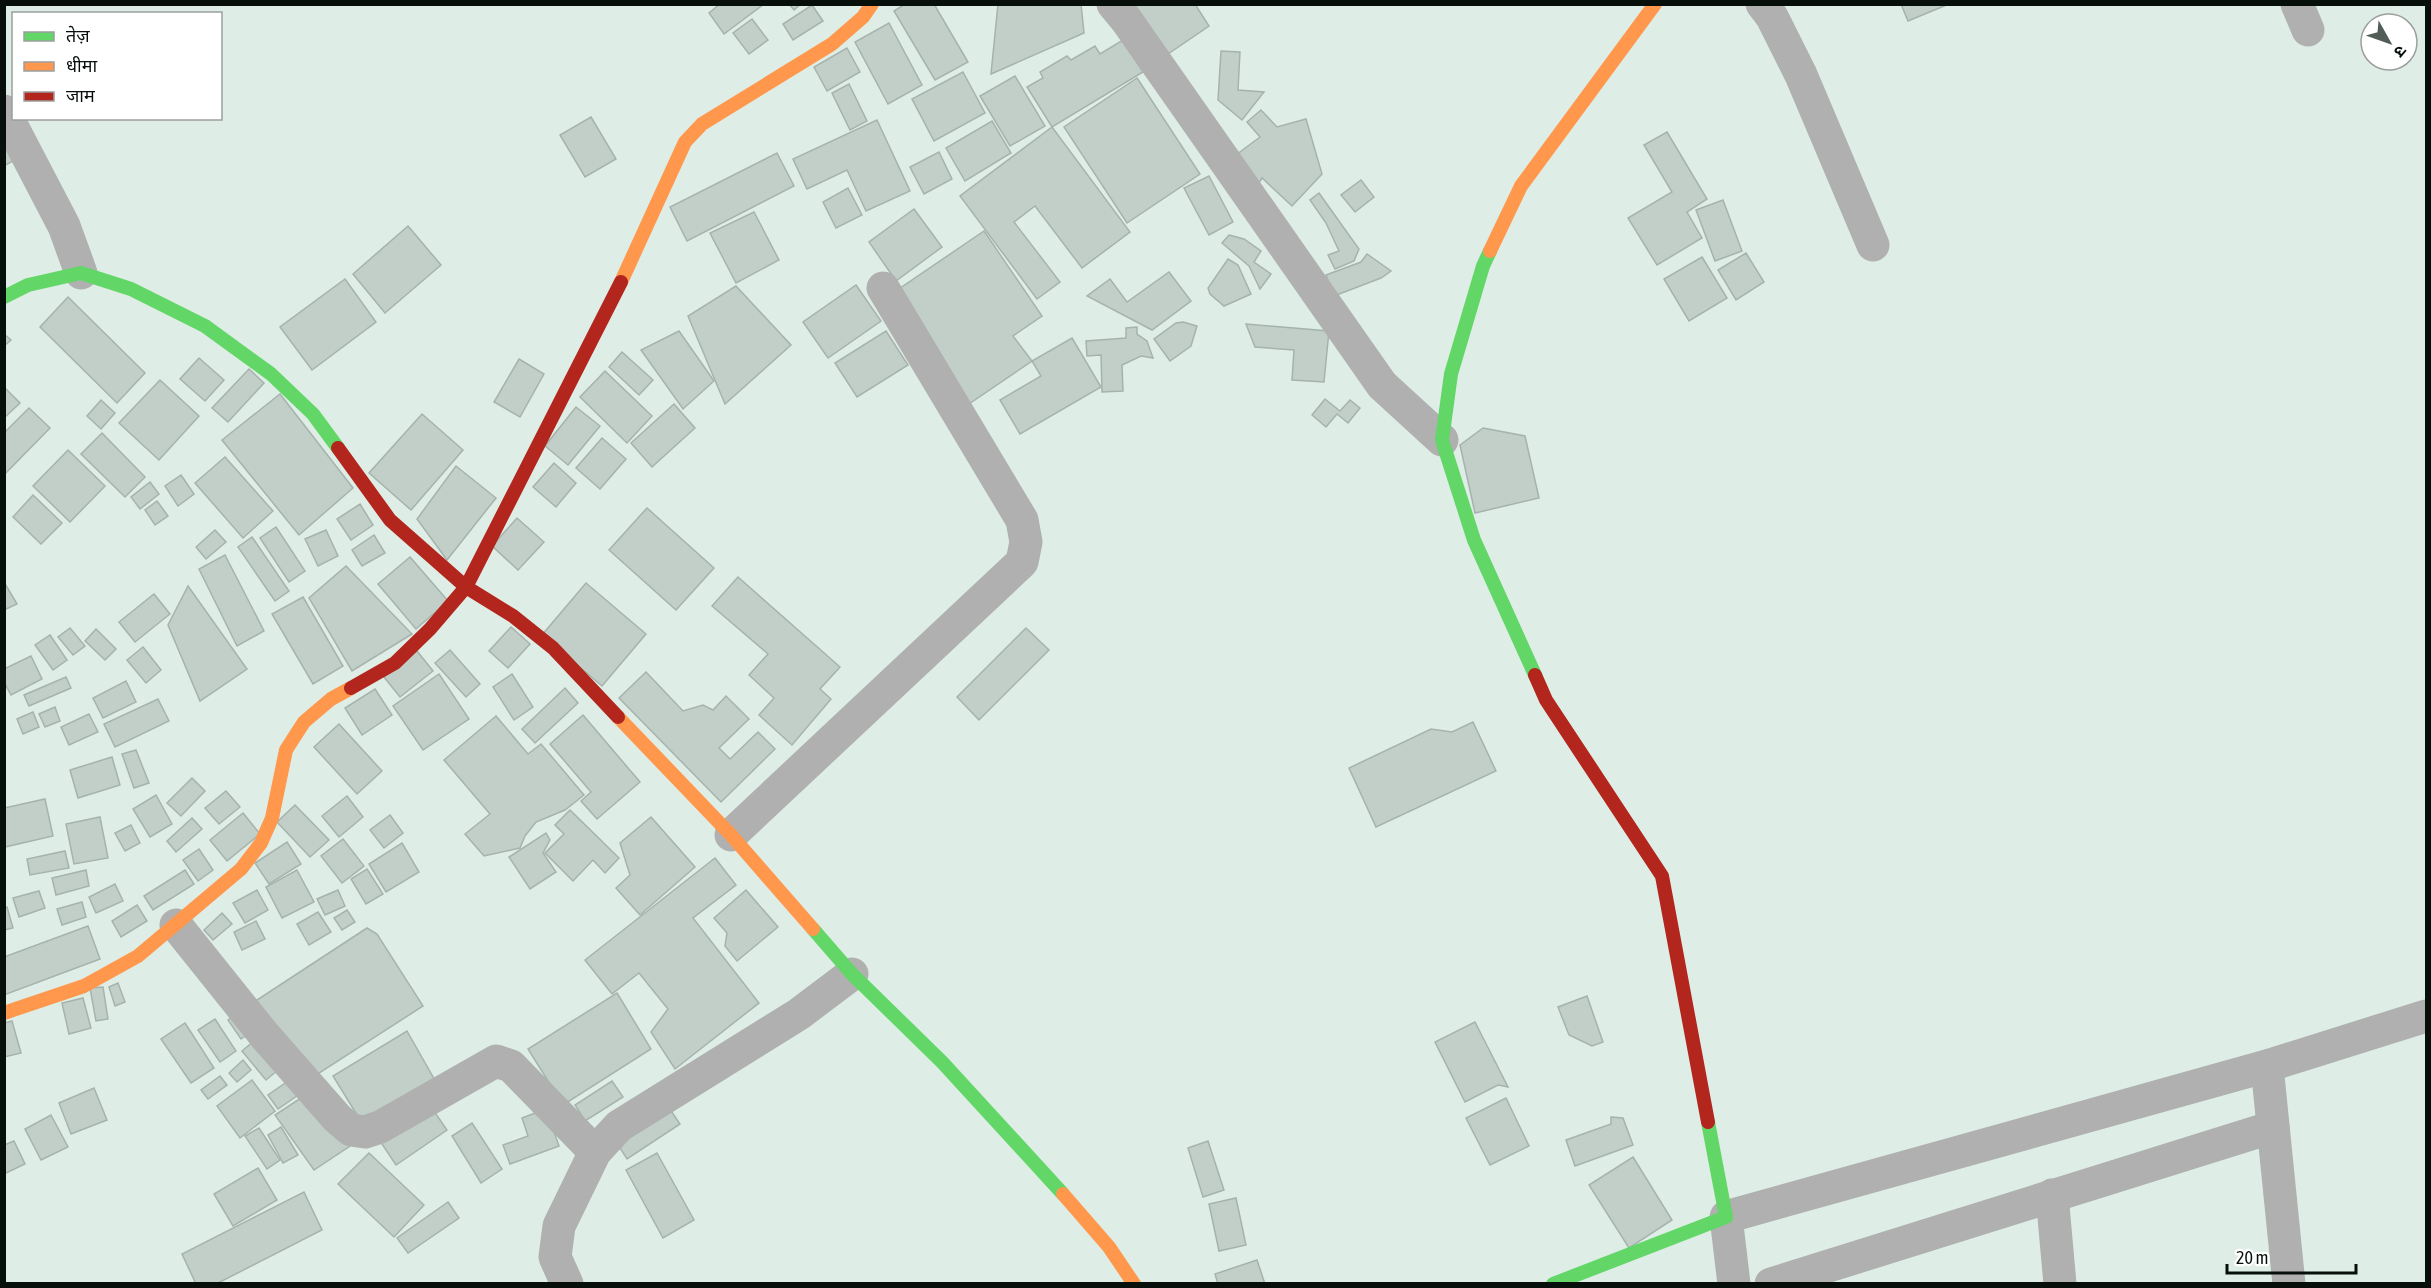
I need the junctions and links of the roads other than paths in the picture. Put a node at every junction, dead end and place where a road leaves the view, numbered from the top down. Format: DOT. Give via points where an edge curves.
graph roads {
  1 [pos="872,4"];
  2 [pos="1113,4"];
  3 [pos="1655,4"];
  4 [pos="1762,4"];
  5 [pos="4,111"];
  6 [pos="1873,245"];
  7 [pos="81,273"];
  8 [pos="883,288"];
  9 [pos="4,297"];
  10 [pos="1442,440"];
  11 [pos="466,587"];
  12 [pos="731,835"];
  13 [pos="176,925"];
  14 [pos="852,974"];
  15 [pos="4,1013"];
  16 [pos="2427,1016"];
  17 [pos="2267,1066"];
  18 [pos="2273,1127"];
  19 [pos="595,1152"];
  20 [pos="2052,1195"];
  21 [pos="1726,1217"];
  22 [pos="567,1284"];
  23 [pos="1134,1284"];
  24 [pos="1553,1284"];
  25 [pos="1734,1284"];
  26 [pos="1771,1284"];
  27 [pos="2060,1284"];
  28 [pos="2289,1284"];
  1 -- 11 [label="street" via="831,44 702,124 685,142 601,324"];
  2 -- 10 [label="street" via="1376,377"];
  3 -- 10 [label="street" via="1521,186 1483,266 1451,374"];
  4 -- 6 [label="street" via="1801,75"];
  5 -- 7 [label="street" via="63,226"];
  7 -- 9 [label="street" via="28,285"];
  7 -- 11 [label="street" via="131,289 205,326 271,374 313,414 390,520"];
  8 -- 12 [label="street" via="1022,520 1026,542 1022,562"];
  10 -- 21 [label="street" via="1474,540 1546,700 1662,876"];
  11 -- 12 [label="street" via="554,648"];
  11 -- 13 [label="street" via="395,663 330,699 304,722 286,750 272,818 261,843 241,869"];
  12 -- 14 [label="street"];
  13 -- 15 [label="street" via="138,956 84,986"];
  13 -- 19 [label="street" via="265,1036 351,1130 365,1132 380,1127 496,1061 511,1066"];
  14 -- 19 [label="street" via="800,1014 619,1126"];
  14 -- 23 [label="street" via="1040,1166 1109,1247"];
  16 -- 17 [label="street"];
  17 -- 18 [label="street"];
  17 -- 21 [label="street"];
  18 -- 20 [label="street"];
  18 -- 28 [label="street"];
  19 -- 22 [label="street" via="559,1226 555,1257"];
  20 -- 26 [label="street"];
  20 -- 27 [label="street"];
  21 -- 24 [label="street"];
  21 -- 25 [label="street"];
}
